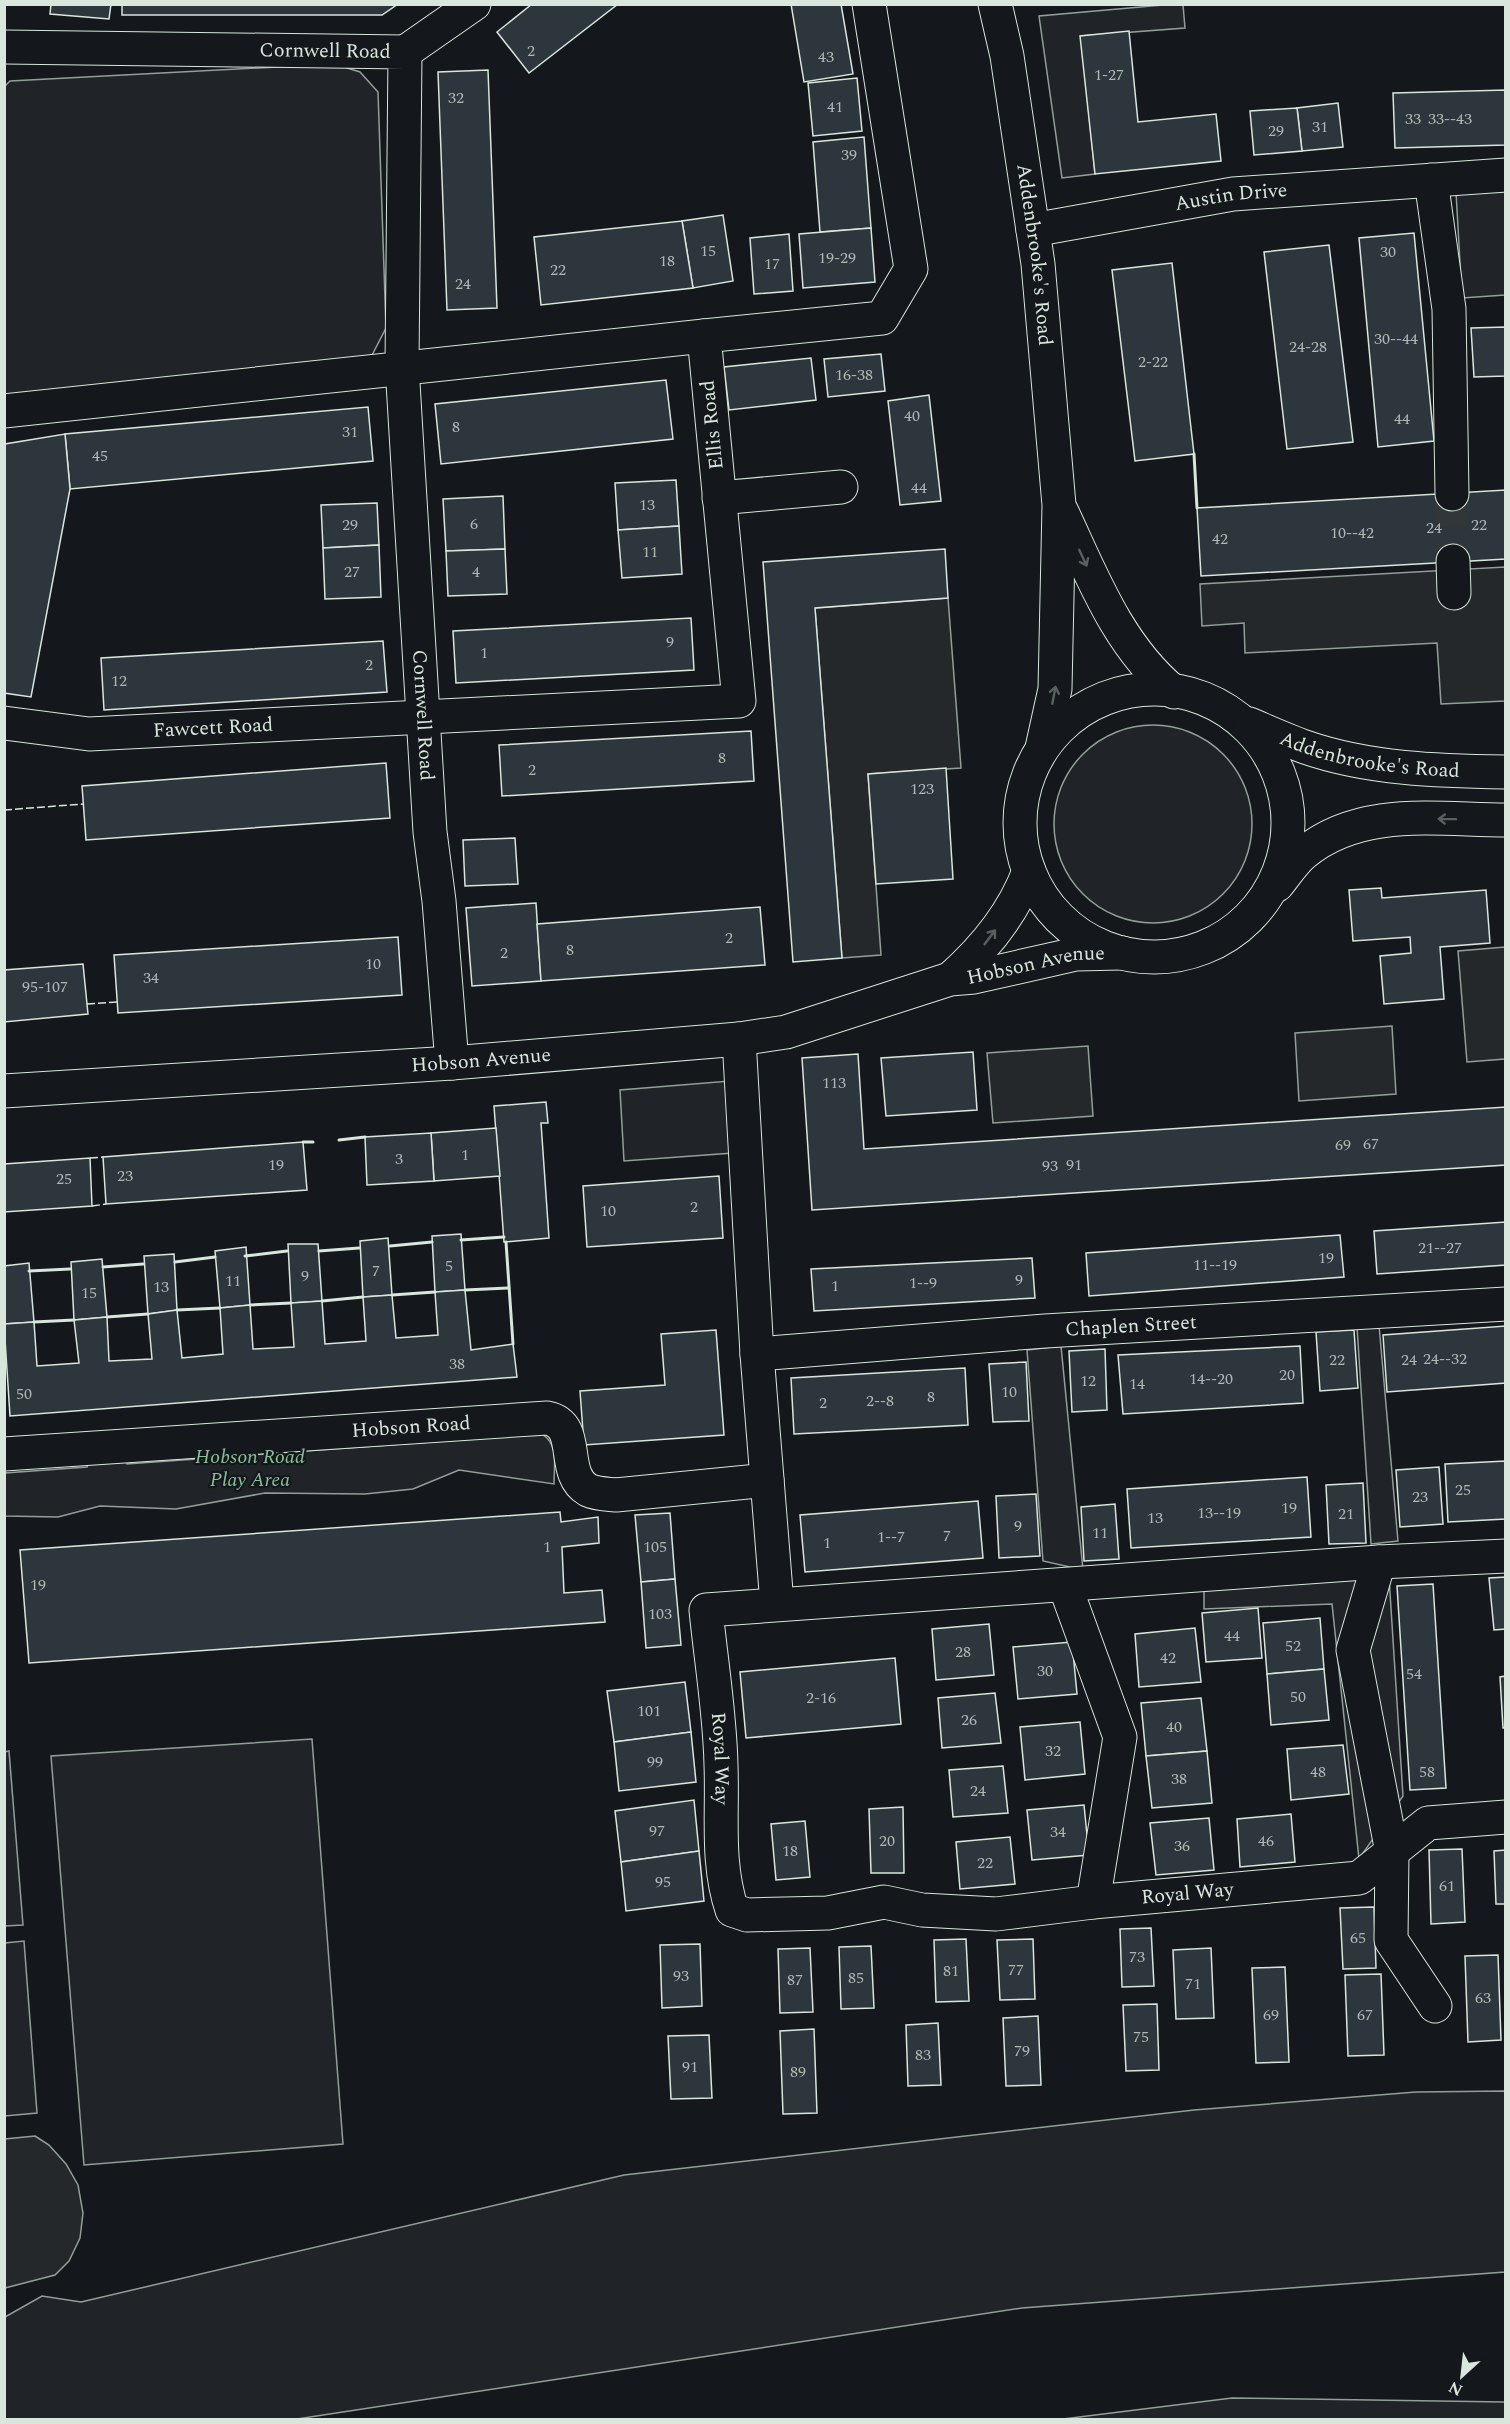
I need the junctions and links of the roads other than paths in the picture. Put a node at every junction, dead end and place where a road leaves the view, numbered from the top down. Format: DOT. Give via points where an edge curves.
graph roads {
  1 [pos="474,4"];
  2 [pos="869,4"];
  3 [pos="995,4"];
  4 [pos="4,47"];
  5 [pos="405,52"];
  6 [pos="1506,175"];
  7 [pos="1431,180"];
  8 [pos="1033,230"];
  9 [pos="704,336"];
  10 [pos="402,366"];
  11 [pos="4,411"];
  12 [pos="841,487"];
  13 [pos="1452,494"];
  14 [pos="719,498"];
  15 [pos="1059,505"];
  16 [pos="1453,561"];
  17 [pos="1454,593"];
  18 [pos="1174,692"];
  19 [pos="423,716"];
  20 [pos="1239,720"];
  21 [pos="4,723"];
  22 [pos="1041,753"];
  23 [pos="1506,772"];
  24 [pos="1506,820"];
  25 [pos="1029,871"];
  26 [pos="1262,902"];
  27 [pos="1122,953"];
  28 [pos="950,979"];
  29 [pos="739,1039"];
  30 [pos="452,1063"];
  31 [pos="4,1091"];
  32 [pos="1506,1304"];
  33 [pos="758,1354"];
  34 [pos="4,1454"];
  35 [pos="767,1480"];
  36 [pos="1506,1556"];
  37 [pos="1379,1562"];
  38 [pos="1065,1586"];
  39 [pos="777,1604"];
  40 [pos="1506,1817"];
  41 [pos="1392,1852"];
  42 [pos="1093,1902"];
  43 [pos="1435,2006"];
  1 -- 5 [label="street"];
  2 -- 9 [label="street" via="912,269 882,318"];
  3 -- 8 [label="street, Addenbrooke's Road" via="1007,56"];
  4 -- 5 [label="street, Cornwell Road"];
  5 -- 10 [label="street, Cornwell Road"];
  6 -- 7 [label="street, Austin Drive"];
  7 -- 8 [label="street, Austin Drive" via="1233,194"];
  7 -- 13 [label="street" via="1449,309"];
  8 -- 15 [label="street, Addenbrooke's Road"];
  9 -- 10 [label="street"];
  9 -- 14 [label="street, Ellis Road"];
  10 -- 11 [label="street"];
  10 -- 19 [label="street, Cornwell Road"];
  12 -- 14 [label="street"];
  14 -- 19 [label="street, Ellis Road" via="739,701"];
  15 -- 18 [label="street, Addenbrooke's Road, one-way" via="1109,612 1151,673"];
  22 -- 15 [label="street, Addenbrooke's Road, one-way" via="1055,689"];
  16 -- 17 [label="street"];
  18 -- 20 [label="street" via="1206,702"];
  18 -- 22 [label="street" via="1139,685 1103,695 1072,716"];
  19 -- 21 [label="street, Fawcett Road" via="89,734"];
  19 -- 30 [label="street, Cornwell Road"];
  20 -- 23 [label="street, Addenbrooke's Road" via="1306,748 1371,763"];
  20 -- 26 [label="street" via="1265,743 1281,772 1290,806 1284,851"];
  22 -- 25 [label="street" via="1022,804 1022,837"];
  24 -- 26 [label="street, one-way" via="1386,819 1360,824 1304,853"];
  25 -- 27 [label="street" via="1045,901 1065,921 1089,942"];
  28 -- 25 [label="street, Hobson Avenue, one-way" via="993,934 1016,902"];
  26 -- 27 [label="street" via="1226,938 1206,948 1181,955"];
  27 -- 28 [label="street, Hobson Avenue" via="1076,954"];
  28 -- 29 [label="street, Hobson Avenue" via="786,1032"];
  29 -- 30 [label="street, Hobson Avenue"];
  29 -- 33 [label="street"];
  30 -- 31 [label="street, Hobson Avenue"];
  32 -- 33 [label="street, Chaplen Street" via="1046,1330"];
  33 -- 35 [label="street"];
  34 -- 35 [label="street, Hobson Road" via="547,1418 556,1420 566,1430 579,1482 601,1494 616,1496"];
  35 -- 39 [label="street"];
  36 -- 37 [label="street, Royal Way"];
  37 -- 38 [label="street, Royal Way"];
  37 -- 41 [label="street" via="1353,1650"];
  38 -- 39 [label="street, Royal Way"];
  38 -- 42 [label="street" via="1120,1737"];
  39 -- 42 [label="street, Royal Way" via="706,1610 721,1765 719,1826 725,1890 732,1910 747,1915 828,1913 885,1902 922,1910 996,1914"];
  40 -- 41 [label="street, Royal Way" via="1428,1823"];
  41 -- 42 [label="street, Royal Way" via="1359,1878"];
  41 -- 43 [label="street" via="1390,1940"];
}
